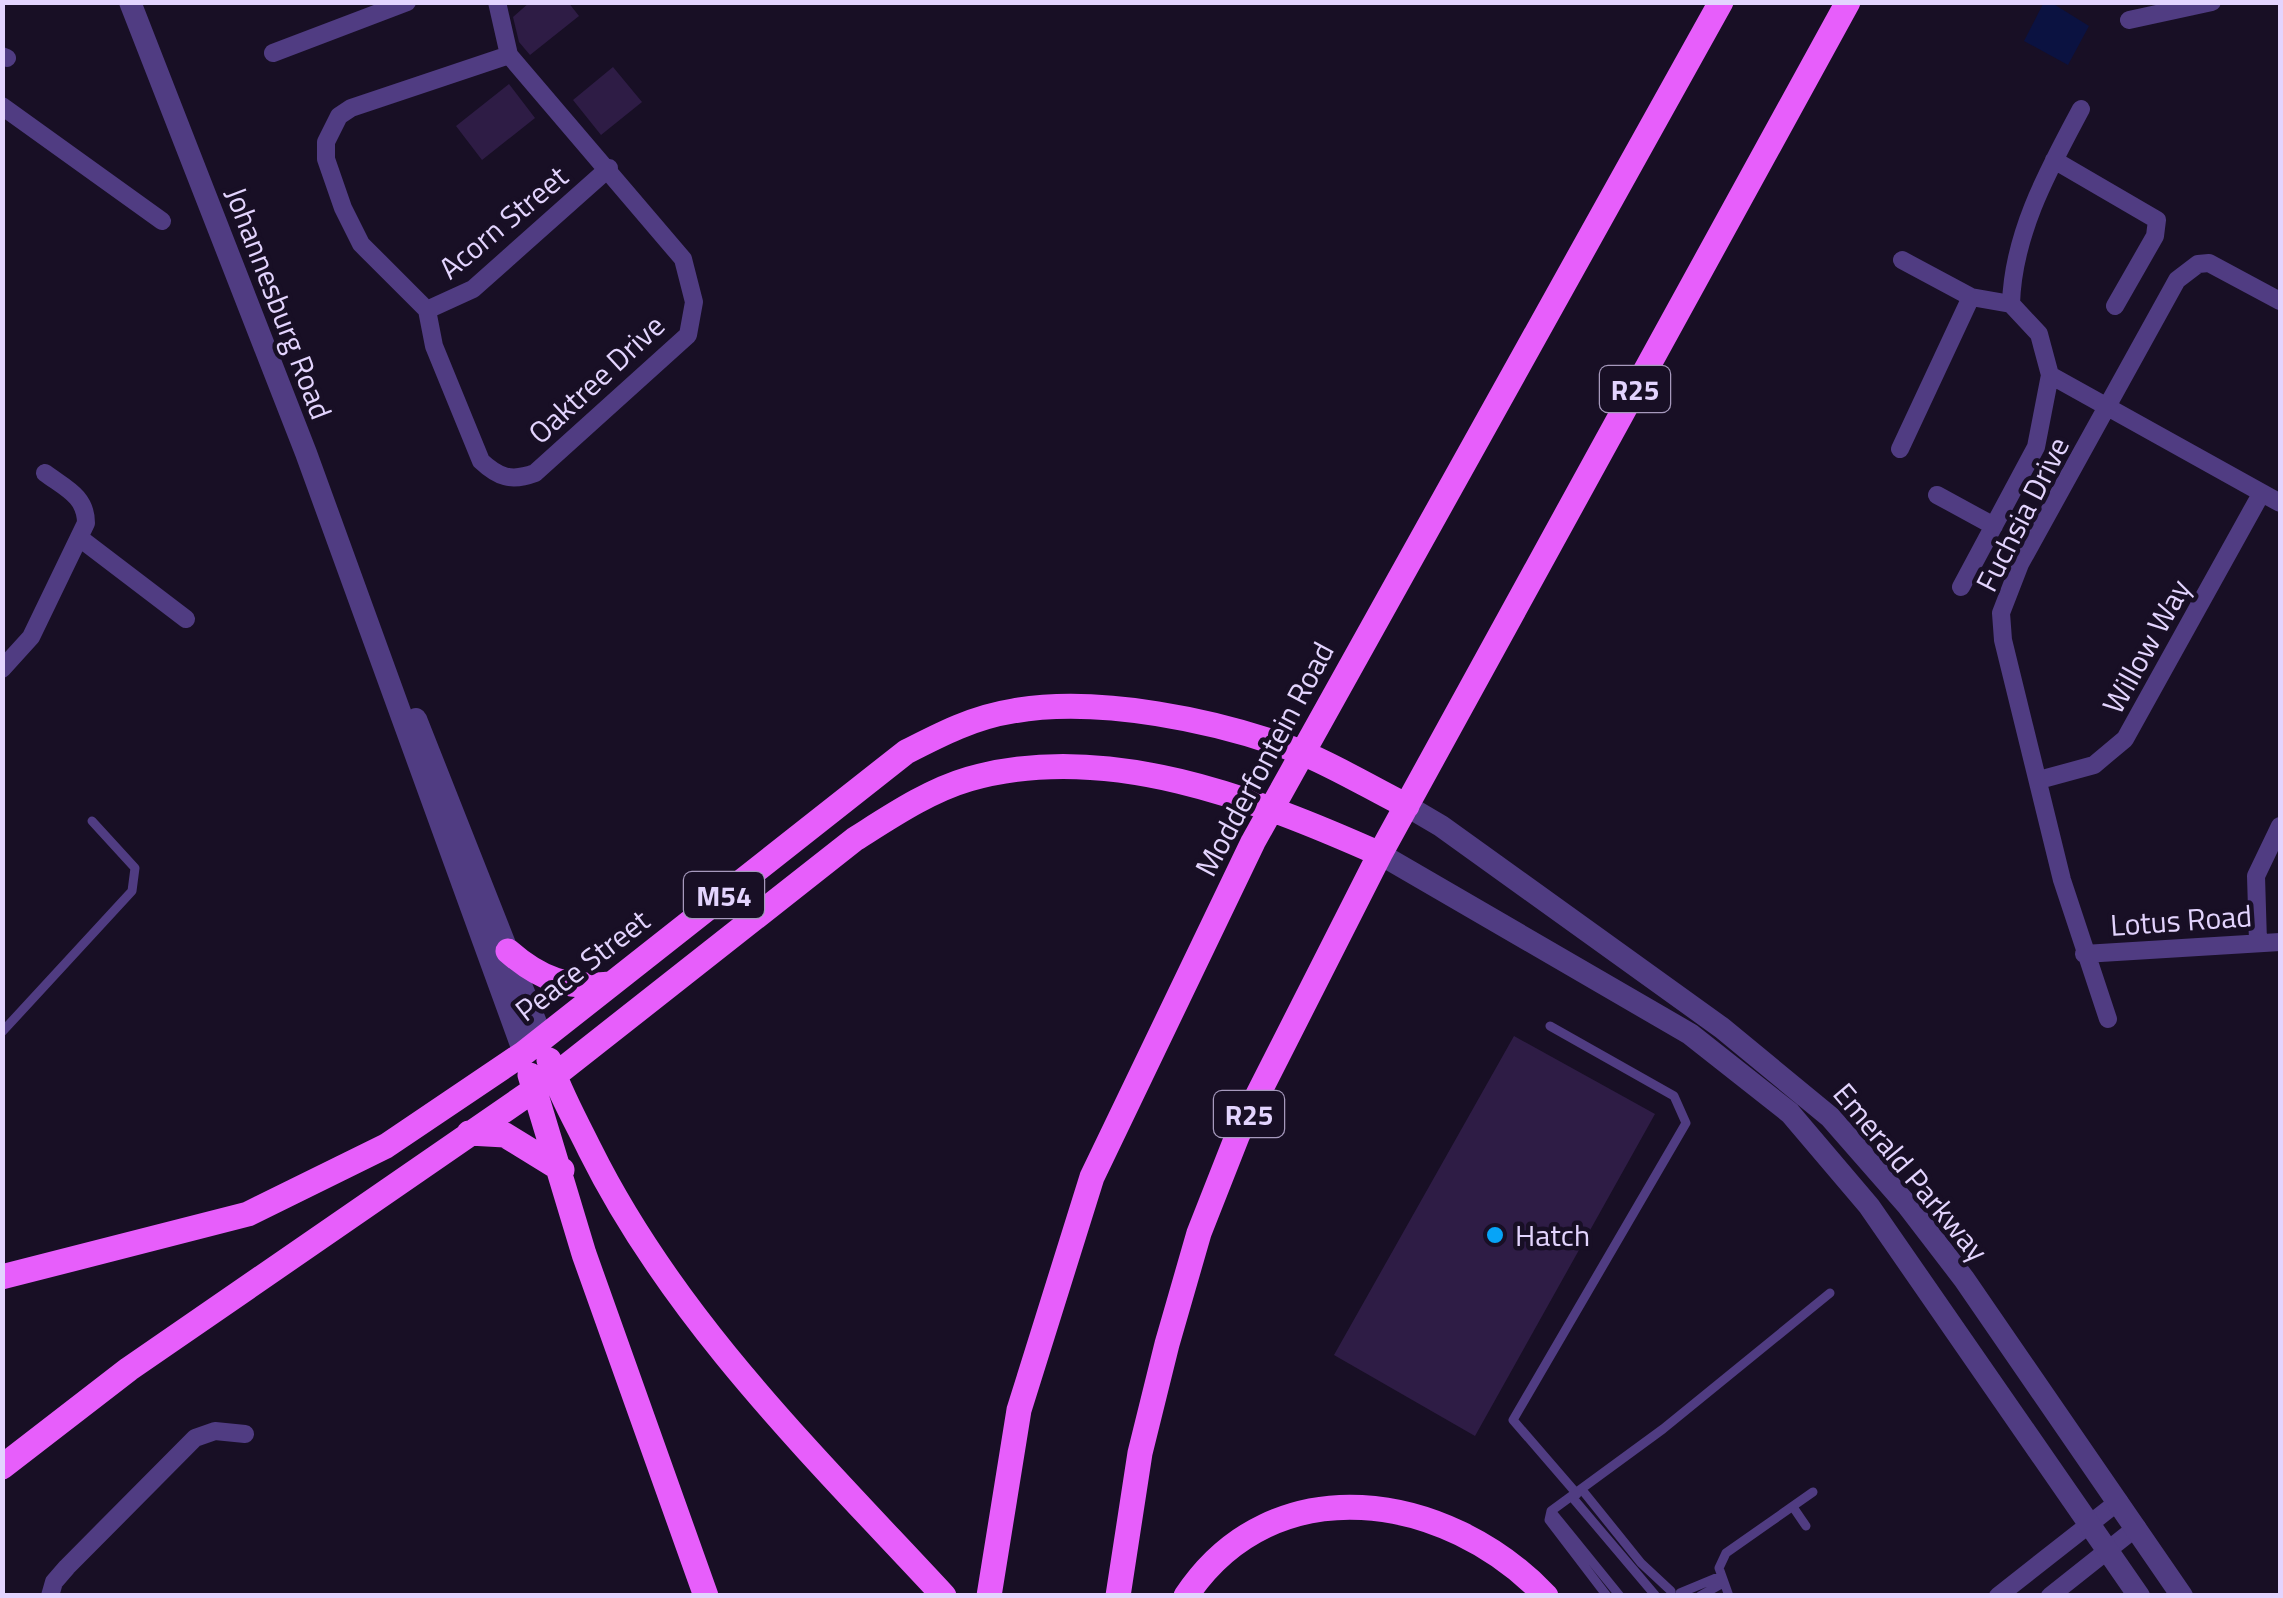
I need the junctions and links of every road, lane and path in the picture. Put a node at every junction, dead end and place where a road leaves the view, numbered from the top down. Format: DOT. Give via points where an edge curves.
graph roads {
  1 [pos="130,2"];
  2 [pos="408,2"];
  3 [pos="497,2"];
  4 [pos="1721,2"];
  5 [pos="1848,2"];
  6 [pos="2212,2"];
  7 [pos="2128,20"];
  8 [pos="272,52"];
  9 [pos="509,55"];
  10 [pos="2,106"];
  11 [pos="2081,109"];
  12 [pos="2054,160"];
  13 [pos="609,168"];
  14 [pos="162,221"];
  15 [pos="1902,260"];
  16 [pos="1970,297"];
  17 [pos="2280,301"];
  18 [pos="2011,304"];
  19 [pos="2115,306"];
  20 [pos="427,310"];
  21 [pos="2050,375"];
  22 [pos="2109,410"];
  23 [pos="1900,449"];
  24 [pos="45,474"];
  25 [pos="2261,494"];
  26 [pos="1937,495"];
  27 [pos="2280,503"];
  28 [pos="1994,526"];
  29 [pos="81,539"];
  30 [pos="1961,587"];
  31 [pos="186,619"];
  32 [pos="370,627"];
  33 [pos="2,669"];
  34 [pos="1302,753"];
  35 [pos="2039,780"];
  36 [pos="1407,806"];
  37 [pos="1273,807"];
  38 [pos="92,821"];
  39 [pos="2280,826"];
  40 [pos="1380,854"];
  41 [pos="2258,942"];
  42 [pos="2280,942"];
  43 [pos="508,950"];
  44 [pos="2084,954"];
  45 [pos="611,984"];
  46 [pos="2108,1019"];
  47 [pos="1550,1026"];
  48 [pos="2,1032"];
  49 [pos="533,1046"];
  50 [pos="544,1081"];
  51 [pos="468,1133"];
  52 [pos="562,1170"];
  53 [pos="2,1278"];
  54 [pos="1830,1293"];
  55 [pos="245,1434"];
  56 [pos="2,1467"];
  57 [pos="1812,1492"];
  58 [pos="1577,1494"];
  59 [pos="2119,1501"];
  60 [pos="1793,1507"];
  61 [pos="1550,1511"];
  62 [pos="2090,1523"];
  63 [pos="1806,1526"];
  64 [pos="2137,1527"];
  65 [pos="1762,1529"];
  66 [pos="1770,1541"];
  67 [pos="2108,1549"];
  68 [pos="1722,1580"];
  69 [pos="1679,1593"];
  70 [pos="1655,1595"];
  71 [pos="50,1596"];
  72 [pos="706,1596"];
  73 [pos="944,1596"];
  74 [pos="989,1596"];
  75 [pos="1118,1596"];
  76 [pos="1186,1596"];
  77 [pos="1546,1596"];
  78 [pos="1607,1596"];
  79 [pos="1620,1596"];
  80 [pos="1700,1596"];
  81 [pos="1729,1596"];
  82 [pos="1998,1596"];
  83 [pos="2050,1596"];
  84 [pos="2139,1596"];
  85 [pos="2182,1596"];
  1 -- 32 [label="street, Johannesburg Road"];
  2 -- 8 [label="street"];
  3 -- 9 [label="street, Oaktree Drive"];
  4 -- 34 [label="main road, Modderfontein Road"];
  5 -- 36 [label="main road, R25"];
  6 -- 7 [label="street"];
  9 -- 13 [label="street, Oaktree Drive"];
  9 -- 20 [label="street, Oaktree Drive" via="351,108 331,127 326,160 351,230"];
  10 -- 14 [label="street"];
  11 -- 12 [label="street"];
  12 -- 18 [label="street" via="2015,264"];
  12 -- 19 [label="street" via="2157,220 2155,236"];
  13 -- 20 [label="street, Acorn Street" via="473,289"];
  13 -- 20 [label="street, Oaktree Drive" via="683,259 692,282 693,319 688,335 534,473 506,478 481,460 434,346"];
  15 -- 16 [label="street"];
  16 -- 18 [label="street"];
  16 -- 23 [label="street"];
  17 -- 22 [label="street, Fuchsia Drive" via="2209,263 2186,270"];
  18 -- 21 [label="street" via="2038,334"];
  21 -- 22 [label="street"];
  21 -- 28 [label="street" via="2036,446"];
  22 -- 25 [label="street"];
  22 -- 35 [label="street, Fuchsia Drive" via="2020,564 2001,613"];
  24 -- 29 [label="street" via="86,508"];
  25 -- 27 [label="street"];
  25 -- 35 [label="street, Willow Way" via="2126,739 2094,765"];
  26 -- 28 [label="street"];
  28 -- 30 [label="street"];
  29 -- 31 [label="street"];
  29 -- 33 [label="street" via="32,637"];
  32 -- 43 [label="street, Johannesburg Road" via="402,682"];
  32 -- 49 [label="street, Johannesburg Road" via="489,949"];
  34 -- 36 [label="main road, Peace Street / M54"];
  34 -- 37 [label="main road, Modderfontein Road"];
  34 -- 45 [label="main road, Peace Street / M54" via="1158,715 1068,707 958,725 906,752"];
  35 -- 44 [label="street, Fuchsia Drive"];
  36 -- 40 [label="main road, R25"];
  36 -- 59 [label="street, Emerald Parkway" via="1722,1028 1830,1117 1953,1265"];
  37 -- 40 [label="main road, M54"];
  37 -- 50 [label="main road, M54" via="1086,767 1020,768 966,780 855,839"];
  37 -- 74 [label="main road, Modderfontein Road" via="1092,1177 1018,1410"];
  38 -- 48 [label="lane" via="134,868 132,890"];
  39 -- 41 [label="street" via="2256,876"];
  40 -- 62 [label="street, Emerald Parkway" via="1690,1034 1790,1113 1869,1206"];
  40 -- 75 [label="main road, R25" via="1238,1134 1199,1233 1140,1453"];
  41 -- 42 [label="street, Lotus Road"];
  41 -- 44 [label="street, Lotus Road"];
  43 -- 45 [label="main road" via="560,984"];
  43 -- 49 [label="street, Johannesburg Road"];
  44 -- 46 [label="street, Fuchsia Drive"];
  45 -- 49 [label="main road, Peace Street / M54"];
  47 -- 58 [label="lane" via="1674,1096 1686,1123 1513,1420"];
  49 -- 50 [label="main road"];
  49 -- 53 [label="main road, Peace Street / M54" via="386,1146 248,1214"];
  50 -- 51 [label="main road, M54"];
  50 -- 52 [label="main road"];
  50 -- 73 [label="main road" via="669,1284 791,1430"];
  51 -- 52 [label="main road" via="505,1135"];
  51 -- 56 [label="main road, M54" via="129,1368"];
  52 -- 72 [label="main road" via="584,1254"];
  54 -- 58 [label="lane"];
  55 -- 71 [label="street" via="214,1431 195,1438 66,1567"];
  57 -- 60 [label="lane"];
  58 -- 61 [label="lane"];
  58 -- 69 [label="lane"];
  58 -- 70 [label="lane"];
  59 -- 62 [label="street"];
  59 -- 64 [label="street, Emerald Parkway"];
  60 -- 63 [label="lane"];
  60 -- 65 [label="lane"];
  61 -- 78 [label="lane" via="1550,1520"];
  61 -- 79 [label="lane"];
  62 -- 67 [label="street, Emerald Parkway"];
  62 -- 82 [label="street"];
  64 -- 67 [label="street"];
  64 -- 85 [label="street, Emerald Parkway"];
  65 -- 66 [label="lane"];
  65 -- 68 [label="lane" via="1726,1554"];
  67 -- 83 [label="street"];
  67 -- 84 [label="street, Emerald Parkway"];
  68 -- 69 [label="lane"];
  68 -- 80 [label="lane"];
  68 -- 81 [label="lane"];
  69 -- 70 [label="lane"];
  76 -- 77 [label="main road" via="1235,1541 1267,1524 1331,1507 1370,1506 1439,1523 1474,1540"];
}
